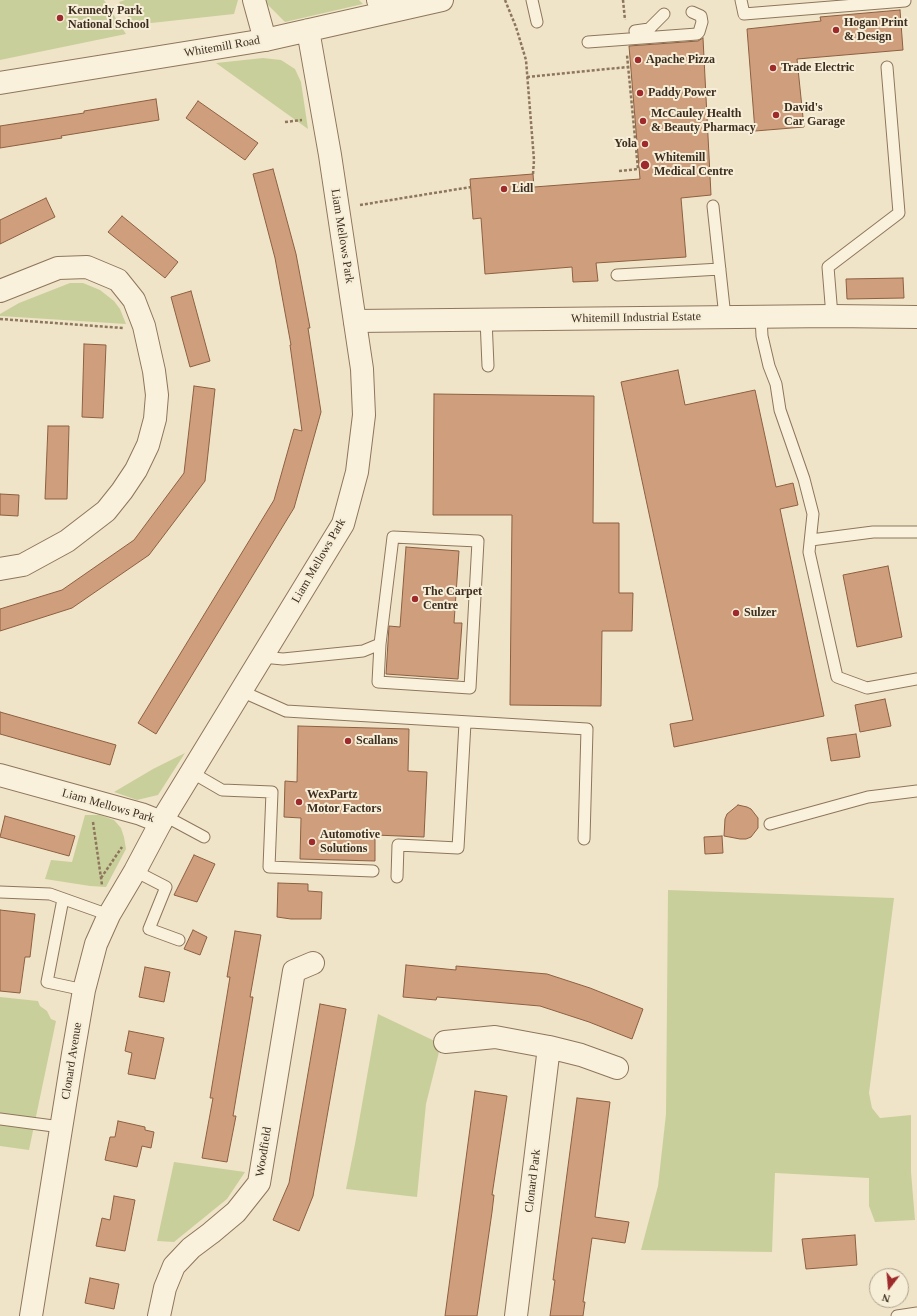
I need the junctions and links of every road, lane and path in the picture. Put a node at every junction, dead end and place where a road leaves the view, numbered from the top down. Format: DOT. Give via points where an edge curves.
graph roads {
  1 [pos="254,0"];
  2 [pos="442,0"];
  3 [pos="505,0"];
  4 [pos="532,0"];
  5 [pos="623,0"];
  6 [pos="741,0"];
  7 [pos="891,1"];
  8 [pos="905,1"];
  9 [pos="385,5"];
  10 [pos="692,12"];
  11 [pos="664,14"];
  12 [pos="537,22"];
  13 [pos="308,30"];
  14 [pos="626,35"];
  15 [pos="587,38"];
  16 [pos="265,40"];
  17 [pos="628,67"];
  18 [pos="887,67"];
  19 [pos="527,77"];
  20 [pos="0,83"];
  21 [pos="306,119"];
  22 [pos="285,122"];
  23 [pos="619,171"];
  24 [pos="533,174"];
  25 [pos="471,187"];
  26 [pos="360,205"];
  27 [pos="713,206"];
  28 [pos="720,269"];
  29 [pos="617,276"];
  30 [pos="0,291"];
  31 [pos="832,316"];
  32 [pos="725,317"];
  33 [pos="761,317"];
  34 [pos="917,317"];
  35 [pos="0,319"];
  36 [pos="486,319"];
  37 [pos="355,321"];
  38 [pos="144,326"];
  39 [pos="488,366"];
  40 [pos="917,532"];
  41 [pos="811,540"];
  42 [pos="0,569"];
  43 [pos="380,644"];
  44 [pos="262,657"];
  45 [pos="917,679"];
  46 [pos="241,691"];
  47 [pos="465,723"];
  48 [pos="191,772"];
  49 [pos="0,775"];
  50 [pos="917,791"];
  51 [pos="90,800"];
  52 [pos="163,819"];
  53 [pos="770,824"];
  54 [pos="204,837"];
  55 [pos="584,839"];
  56 [pos="123,846"];
  57 [pos="135,871"];
  58 [pos="372,871"];
  59 [pos="397,877"];
  60 [pos="101,879"];
  61 [pos="0,892"];
  62 [pos="63,899"];
  63 [pos="110,915"];
  64 [pos="179,940"];
  65 [pos="313,963"];
  66 [pos="84,990"];
  67 [pos="445,1042"];
  68 [pos="549,1047"];
  69 [pos="617,1068"];
  70 [pos="0,1119"];
  71 [pos="61,1127"];
  72 [pos="917,1313"];
  73 [pos="31,1316"];
  74 [pos="159,1316"];
  75 [pos="516,1316"];
  76 [pos="897,1316"];
  1 -- 16 [label="street"];
  2 -- 9 [label="street, Whitemill Road"];
  3 -- 19 [label="path" via="526,60"];
  4 -- 12 [label="lane"];
  5 -- 14 [label="path"];
  6 -- 7 [label="lane" via="744,14"];
  7 -- 8 [label="lane"];
  9 -- 13 [label="street, Whitemill Road"];
  10 -- 14 [label="lane" via="701,16 700,32 697,34"];
  11 -- 14 [label="lane" via="649,29"];
  13 -- 16 [label="street, Whitemill Road"];
  13 -- 37 [label="street, Liam Mellows Park"];
  14 -- 15 [label="lane"];
  14 -- 17 [label="path"];
  16 -- 20 [label="street, Whitemill Road"];
  17 -- 19 [label="path"];
  17 -- 23 [label="path" via="638,169"];
  18 -- 31 [label="lane" via="899,213 828,267"];
  19 -- 24 [label="path"];
  21 -- 22 [label="path"];
  25 -- 26 [label="path"];
  27 -- 28 [label="lane"];
  28 -- 29 [label="lane"];
  28 -- 32 [label="lane"];
  30 -- 38 [label="street" via="58,268 88,267 118,280 134,300"];
  31 -- 33 [label="street, Whitemill Industrial Estate"];
  31 -- 34 [label="street, Whitemill Industrial Estate"];
  32 -- 33 [label="street, Whitemill Industrial Estate"];
  32 -- 36 [label="street, Whitemill Industrial Estate"];
  33 -- 41 [label="lane" via="762,336 776,384 780,410 804,479 813,514"];
  35 -- 38 [label="path" via="131,328"];
  36 -- 37 [label="street, Whitemill Industrial Estate"];
  36 -- 39 [label="lane"];
  37 -- 44 [label="street, Liam Mellows Park" via="362,368 364,415 357,472 343,524"];
  38 -- 42 [label="street" via="157,395 155,419 148,445 136,470 106,511 67,541 23,565"];
  40 -- 41 [label="lane" via="873,532"];
  41 -- 45 [label="lane" via="809,552 837,677 867,688"];
  43 -- 43 [label="lane" via="393,537 478,541 470,688 378,682"];
  43 -- 44 [label="lane" via="363,651 283,659"];
  44 -- 46 [label="street, Liam Mellows Park"];
  46 -- 47 [label="lane" via="286,711"];
  46 -- 48 [label="street, Liam Mellows Park"];
  47 -- 55 [label="lane" via="587,729"];
  47 -- 59 [label="lane" via="458,848 398,845"];
  48 -- 52 [label="street, Liam Mellows Park"];
  48 -- 58 [label="lane" via="222,790 272,792 269,867"];
  49 -- 51 [label="street, Liam Mellows Park"];
  50 -- 53 [label="lane" via="868,797"];
  51 -- 52 [label="street, Liam Mellows Park"];
  51 -- 60 [label="path"];
  52 -- 54 [label="lane"];
  52 -- 57 [label="street, Clonard Avenue"];
  56 -- 60 [label="path"];
  57 -- 63 [label="street, Clonard Avenue"];
  57 -- 64 [label="lane" via="166,887 149,929"];
  60 -- 63 [label="path"];
  61 -- 62 [label="lane" via="50,894"];
  62 -- 63 [label="lane"];
  62 -- 66 [label="lane" via="47,982"];
  63 -- 66 [label="street, Clonard Avenue" via="96,944"];
  65 -- 74 [label="street, Woodfield" via="294,971 259,1183 236,1212 191,1248 174,1266 165,1288"];
  66 -- 71 [label="street, Clonard Avenue"];
  67 -- 68 [label="street" via="495,1037"];
  68 -- 69 [label="street"];
  68 -- 75 [label="street, Clonard Park"];
  70 -- 71 [label="lane"];
  71 -- 73 [label="street, Clonard Avenue"];
  72 -- 76 [label="lane"];
}
